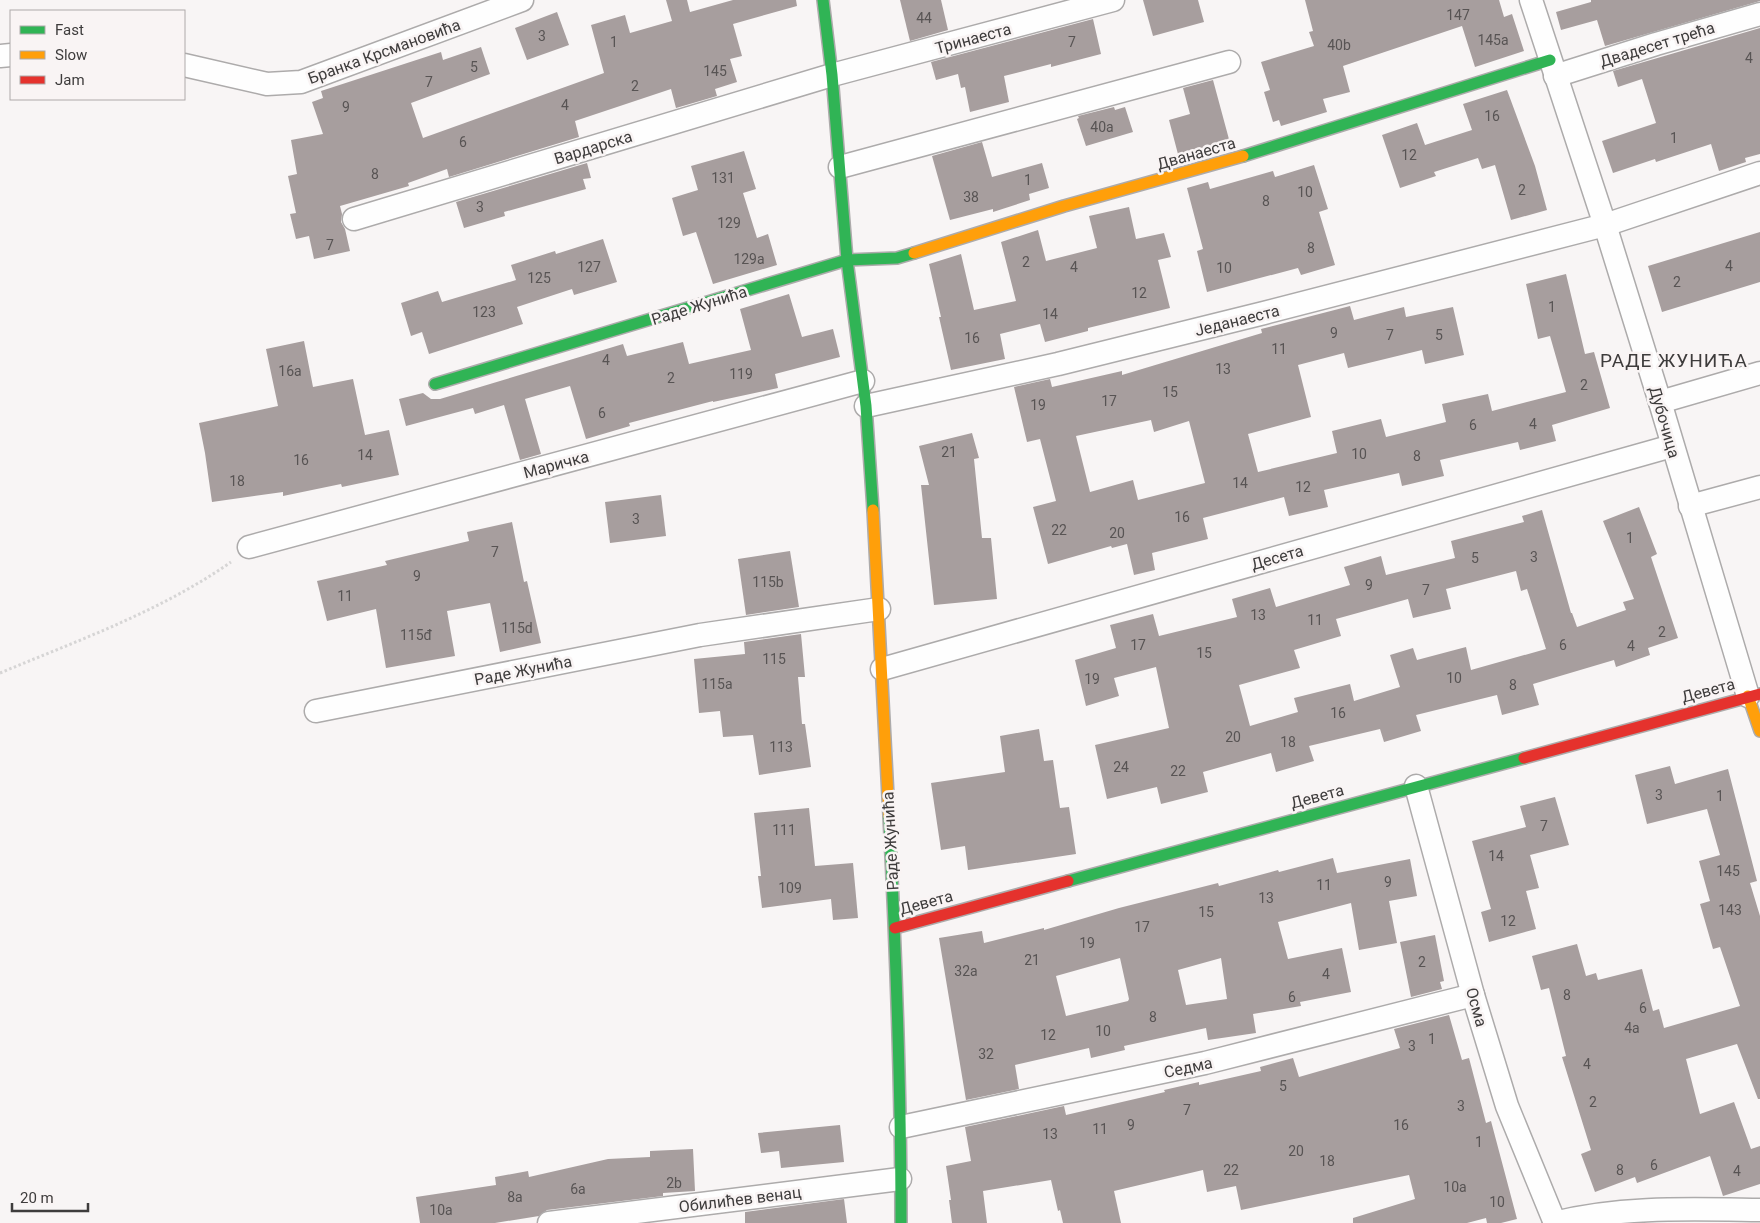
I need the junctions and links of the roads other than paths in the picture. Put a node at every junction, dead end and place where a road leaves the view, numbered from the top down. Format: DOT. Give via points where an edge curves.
graph roads {
  1 [pos="522,0"];
  2 [pos="823,0"];
  3 [pos="1113,0"];
  4 [pos="1532,0"];
  5 [pos="1760,14"];
  6 [pos="1229,62"];
  7 [pos="185,65"];
  8 [pos="1553,68"];
  9 [pos="832,75"];
  10 [pos="840,168"];
  11 [pos="1760,173"];
  12 [pos="354,218"];
  13 [pos="1604,225"];
  14 [pos="848,260"];
  15 [pos="1760,372"];
  16 [pos="863,381"];
  17 [pos="435,384"];
  18 [pos="1660,402"];
  19 [pos="866,406"];
  20 [pos="1672,446"];
  21 [pos="1760,487"];
  22 [pos="1690,506"];
  23 [pos="249,547"];
  24 [pos="879,609"];
  25 [pos="882,669"];
  26 [pos="1754,695"];
  27 [pos="316,711"];
  28 [pos="1760,731"];
  29 [pos="1416,786"];
  30 [pos="895,928"];
  31 [pos="1473,995"];
  32 [pos="901,1128"];
  33 [pos="900,1179"];
  34 [pos="1760,1210"];
  35 [pos="549,1223"];
  36 [pos="901,1223"];
  37 [pos="1554,1223"];
  1 -- 7 [label="street, Бранка Крсмановића" via="301,82 267,84"];
  2 -- 9 [label="street, Раде Жунића"];
  3 -- 9 [label="street, Тринаеста"];
  4 -- 8 [label="street, Дубочица"];
  5 -- 8 [label="street, Двадесет трећа" via="1656,44"];
  6 -- 10 [label="street"];
  8 -- 13 [label="street, Дубочица"];
  8 -- 14 [label="street, Дванаеста" via="1064,206 897,258"];
  9 -- 10 [label="street, Раде Жунића"];
  9 -- 12 [label="street, Вардарска"];
  10 -- 14 [label="street, Раде Жунића"];
  11 -- 13 [label="street, Једанаеста"];
  13 -- 18 [label="street, Дубочица"];
  13 -- 19 [label="street, Једанаеста" via="1067,362"];
  14 -- 16 [label="street, Раде Жунића"];
  14 -- 17 [label="street, Раде Жунића"];
  15 -- 18 [label="street"];
  16 -- 19 [label="street, Раде Жунића"];
  16 -- 23 [label="street, Маричка"];
  18 -- 20 [label="street, Дубочица"];
  19 -- 24 [label="street, Раде Жунића"];
  20 -- 22 [label="street, Дубочица"];
  20 -- 25 [label="street, Десета"];
  21 -- 22 [label="street"];
  22 -- 26 [label="street, Дубочица"];
  24 -- 25 [label="street, Раде Жунића"];
  24 -- 27 [label="street, Раде Жунића" via="700,635"];
  25 -- 30 [label="street, Раде Жунића"];
  26 -- 28 [label="street, Дубочица"];
  26 -- 29 [label="street, Девета"];
  29 -- 30 [label="street, Девета"];
  29 -- 31 [label="street, Осма"];
  30 -- 32 [label="street, Раде Жунића"];
  31 -- 32 [label="street, Седма" via="1205,1064"];
  31 -- 37 [label="street, Осма" via="1507,1106"];
  32 -- 33 [label="street, Раде Жунића"];
  33 -- 35 [label="street, Обилићев венац"];
  33 -- 36 [label="street, Раде Жунића"];
  34 -- 37 [label="street" via="1667,1209 1592,1215"];
}
